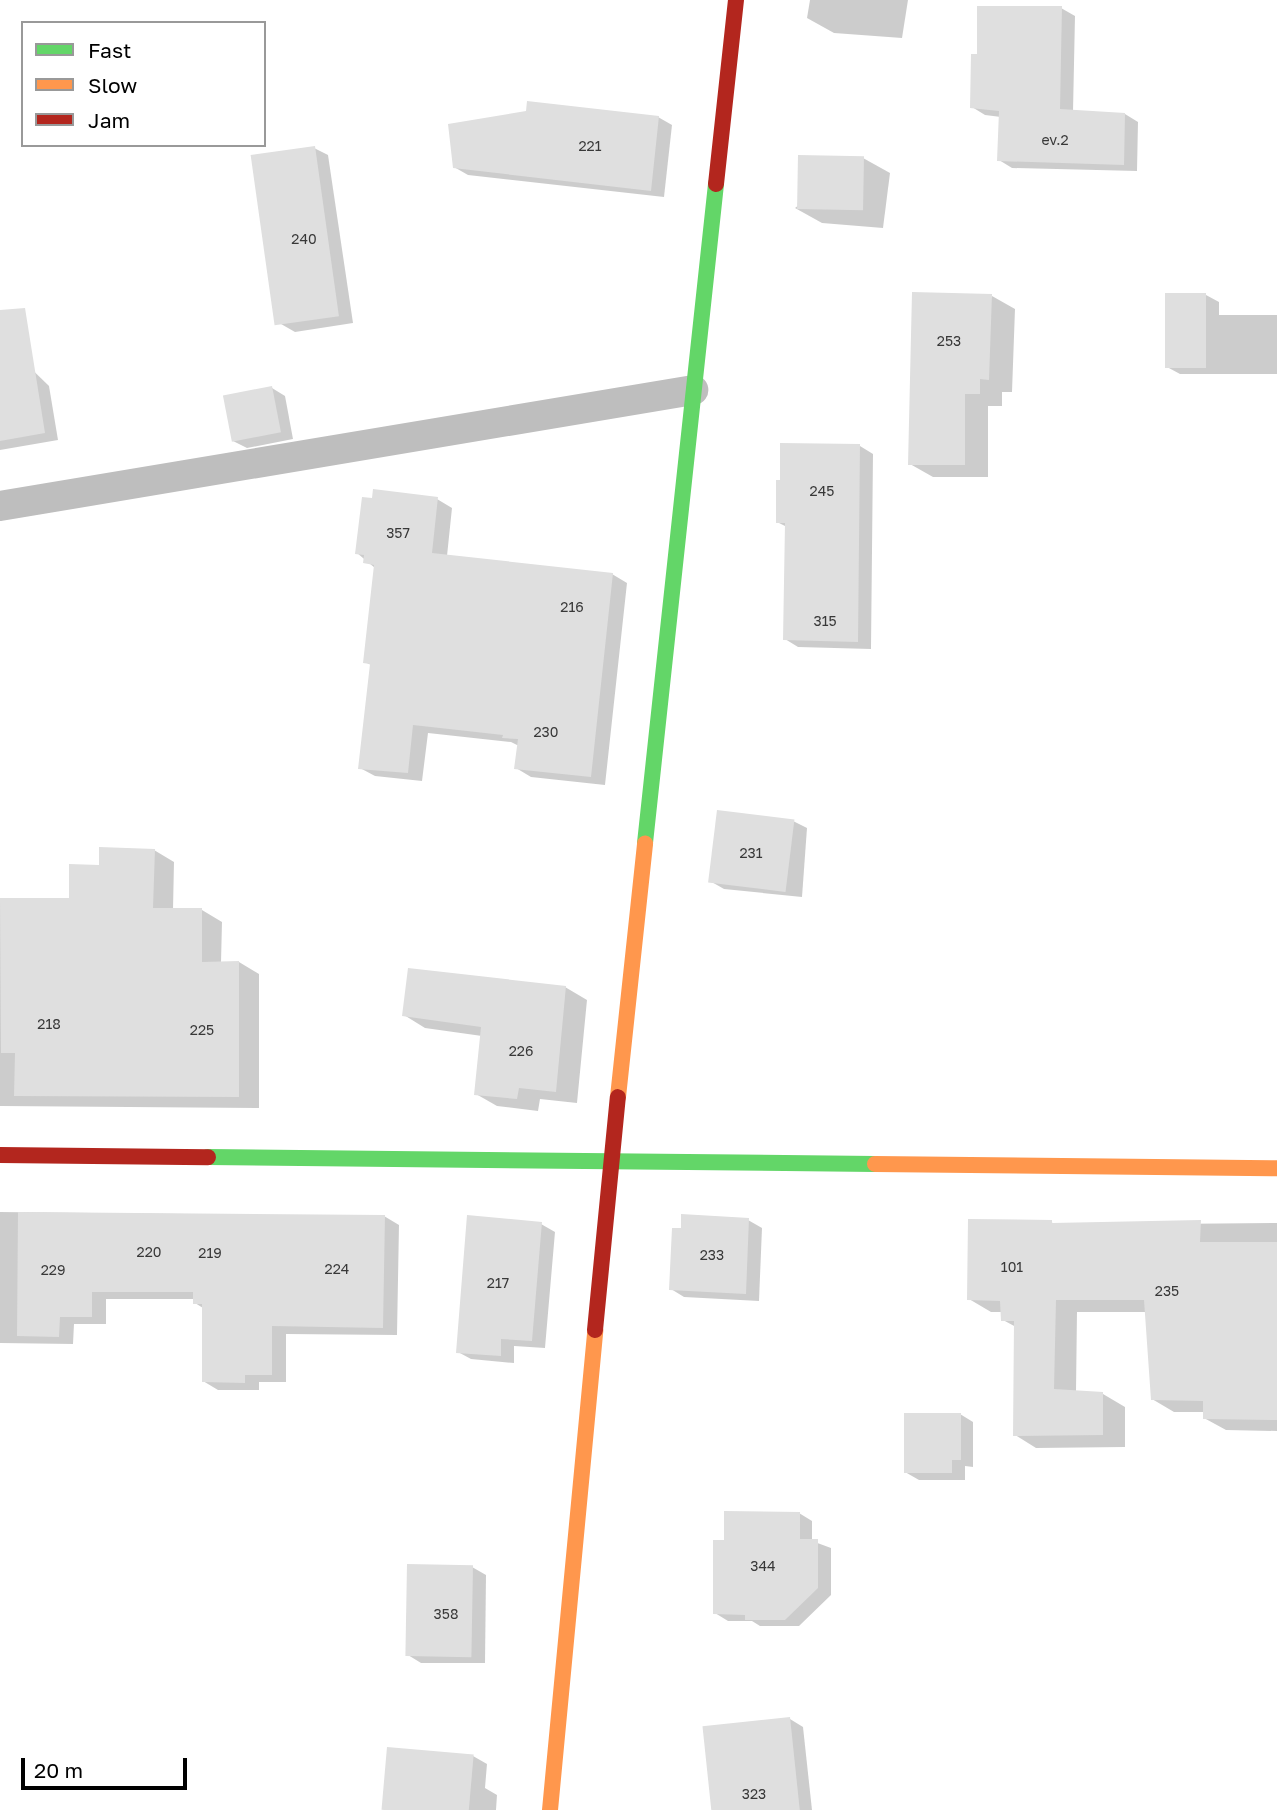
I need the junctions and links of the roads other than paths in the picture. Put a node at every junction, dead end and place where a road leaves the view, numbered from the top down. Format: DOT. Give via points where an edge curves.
graph roads {
  1 [pos="736,0"];
  2 [pos="693,390"];
  3 [pos="0,506"];
  4 [pos="0,1155"];
  5 [pos="611,1162"];
  6 [pos="1277,1168"];
  7 [pos="550,1810"];
  1 -- 2 [label="street"];
  2 -- 3 [label="lane"];
  2 -- 5 [label="street"];
  4 -- 5 [label="street"];
  5 -- 6 [label="street"];
  5 -- 7 [label="street"];
}
